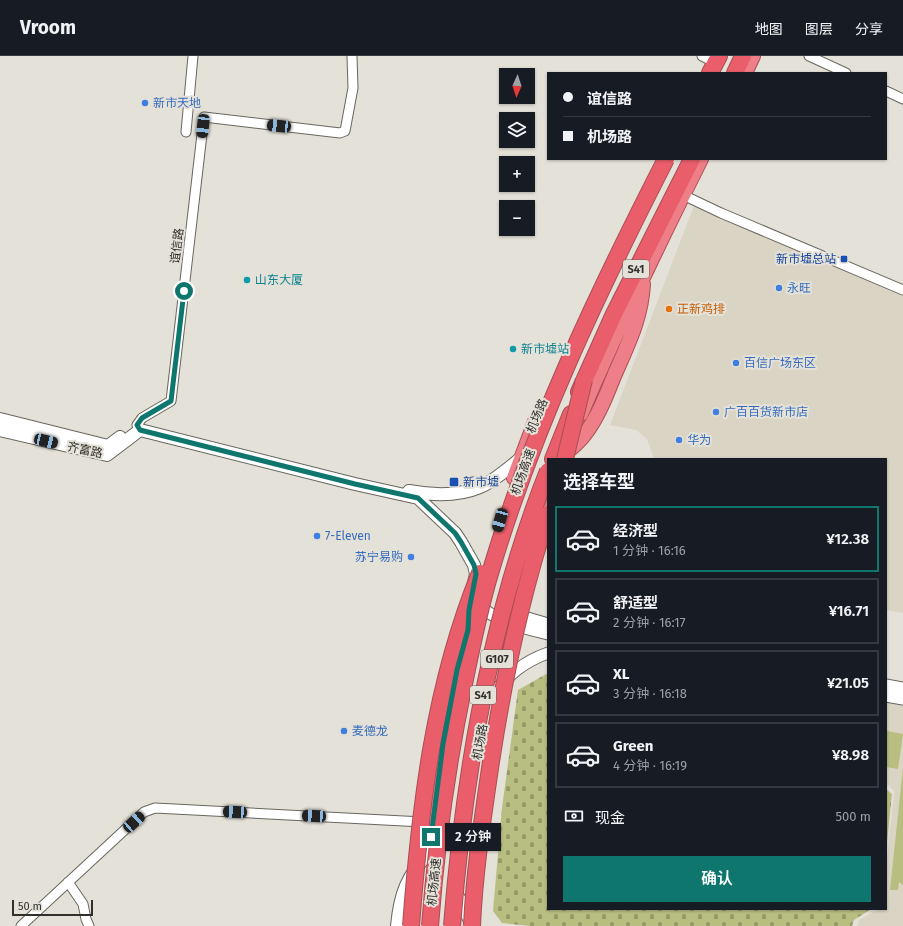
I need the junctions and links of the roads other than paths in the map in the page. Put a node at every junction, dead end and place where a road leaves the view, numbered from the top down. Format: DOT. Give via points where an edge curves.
graph roads {
  1 [pos="193,56"];
  2 [pos="352,56"];
  3 [pos="744,56"];
  4 [pos="753,56"];
  5 [pos="809,56"];
  6 [pos="711,60"];
  7 [pos="704,72"];
  8 [pos="736,72"];
  9 [pos="745,72"];
  10 [pos="844,72"];
  11 [pos="887,91"];
  12 [pos="903,99"];
  13 [pos="186,132"];
  14 [pos="659,160"];
  15 [pos="666,160"];
  16 [pos="691,160"];
  17 [pos="700,160"];
  18 [pos="683,195"];
  19 [pos="903,290"];
  20 [pos="0,419"];
  21 [pos="138,428"];
  22 [pos="0,430"];
  23 [pos="538,431"];
  24 [pos="521,458"];
  25 [pos="561,458"];
  26 [pos="547,474"];
  27 [pos="547,498"];
  28 [pos="547,517"];
  29 [pos="476,602"];
  30 [pos="507,617"];
  31 [pos="547,624"];
  32 [pos="468,630"];
  33 [pos="547,634"];
  34 [pos="547,653"];
  35 [pos="887,685"];
  36 [pos="901,693"];
  37 [pos="887,696"];
  38 [pos="488,697"];
  39 [pos="433,823"];
  40 [pos="430,852"];
  41 [pos="68,882"];
  42 [pos="459,898"];
  43 [pos="21,926"];
  44 [pos="89,926"];
  45 [pos="397,926"];
  46 [pos="411,926"];
  47 [pos="424,926"];
  48 [pos="430,926"];
  49 [pos="452,926"];
  50 [pos="457,926"];
  51 [pos="472,926"];
  1 -- 13 [label="street"];
  2 -- 21 [label="street, 谊信路" via="353,88 345,130 340,133 204,117 171,401 142,418"];
  3 -- 8 [label="highway"];
  4 -- 9 [label="highway"];
  5 -- 10 [label="street"];
  6 -- 7 [label="highway"];
  11 -- 12 [label="street"];
  14 -- 24 [label="highway, 机场路" via="569,344"];
  15 -- 23 [label="highway, 机场高速 / S41, bridge" via="573,348"];
  16 -- 25 [label="highway, S41, bridge" via="614,314 584,380"];
  17 -- 18 [label="highway"];
  18 -- 19 [label="street"];
  18 -- 25 [label="highway" via="644,273 636,323 602,405 586,433"];
  20 -- 21 [label="main road, 齐富路" via="108,446"];
  21 -- 22 [label="main road, 齐富路" via="107,456"];
  21 -- 24 [label="main road" via="359,481 418,492 462,492 481,487"];
  21 -- 32 [label="main road" via="418,498 455,533 474,565 476,574"];
  23 -- 46 [label="highway, bridge" via="468,606 444,686 428,776"];
  23 -- 48 [label="highway, 机场高速 / S41, bridge" via="488,578 476,628 444,795"];
  24 -- 29 [label="highway, 机场路"];
  26 -- 49 [label="highway, 机场高速 / S41, bridge" via="511,582 487,676 465,801"];
  27 -- 30 [label="highway, 机场路"];
  28 -- 51 [label="highway, bridge" via="518,618 500,704 485,806"];
  29 -- 30 [label="street" via="482,609"];
  29 -- 32 [label="highway, 机场路"];
  30 -- 31 [label="street"];
  30 -- 33 [label="street" via="533,631"];
  30 -- 38 [label="highway, 机场路 / G107"];
  32 -- 39 [label="highway, 机场路" via="457,670 445,734"];
  34 -- 38 [label="street" via="530,660 519,668"];
  35 -- 36 [label="street"];
  36 -- 37 [label="street"];
  38 -- 42 [label="highway, 机场路"];
  39 -- 40 [label="highway, 机场路"];
  39 -- 41 [label="street" via="155,808 144,812"];
  40 -- 45 [label="main road" via="405,886"];
  40 -- 47 [label="highway, 机场路"];
  41 -- 43 [label="street"];
  41 -- 44 [label="street" via="82,904"];
  42 -- 50 [label="highway, 机场路"];
  42 -- 51 [label="main road"];
}
